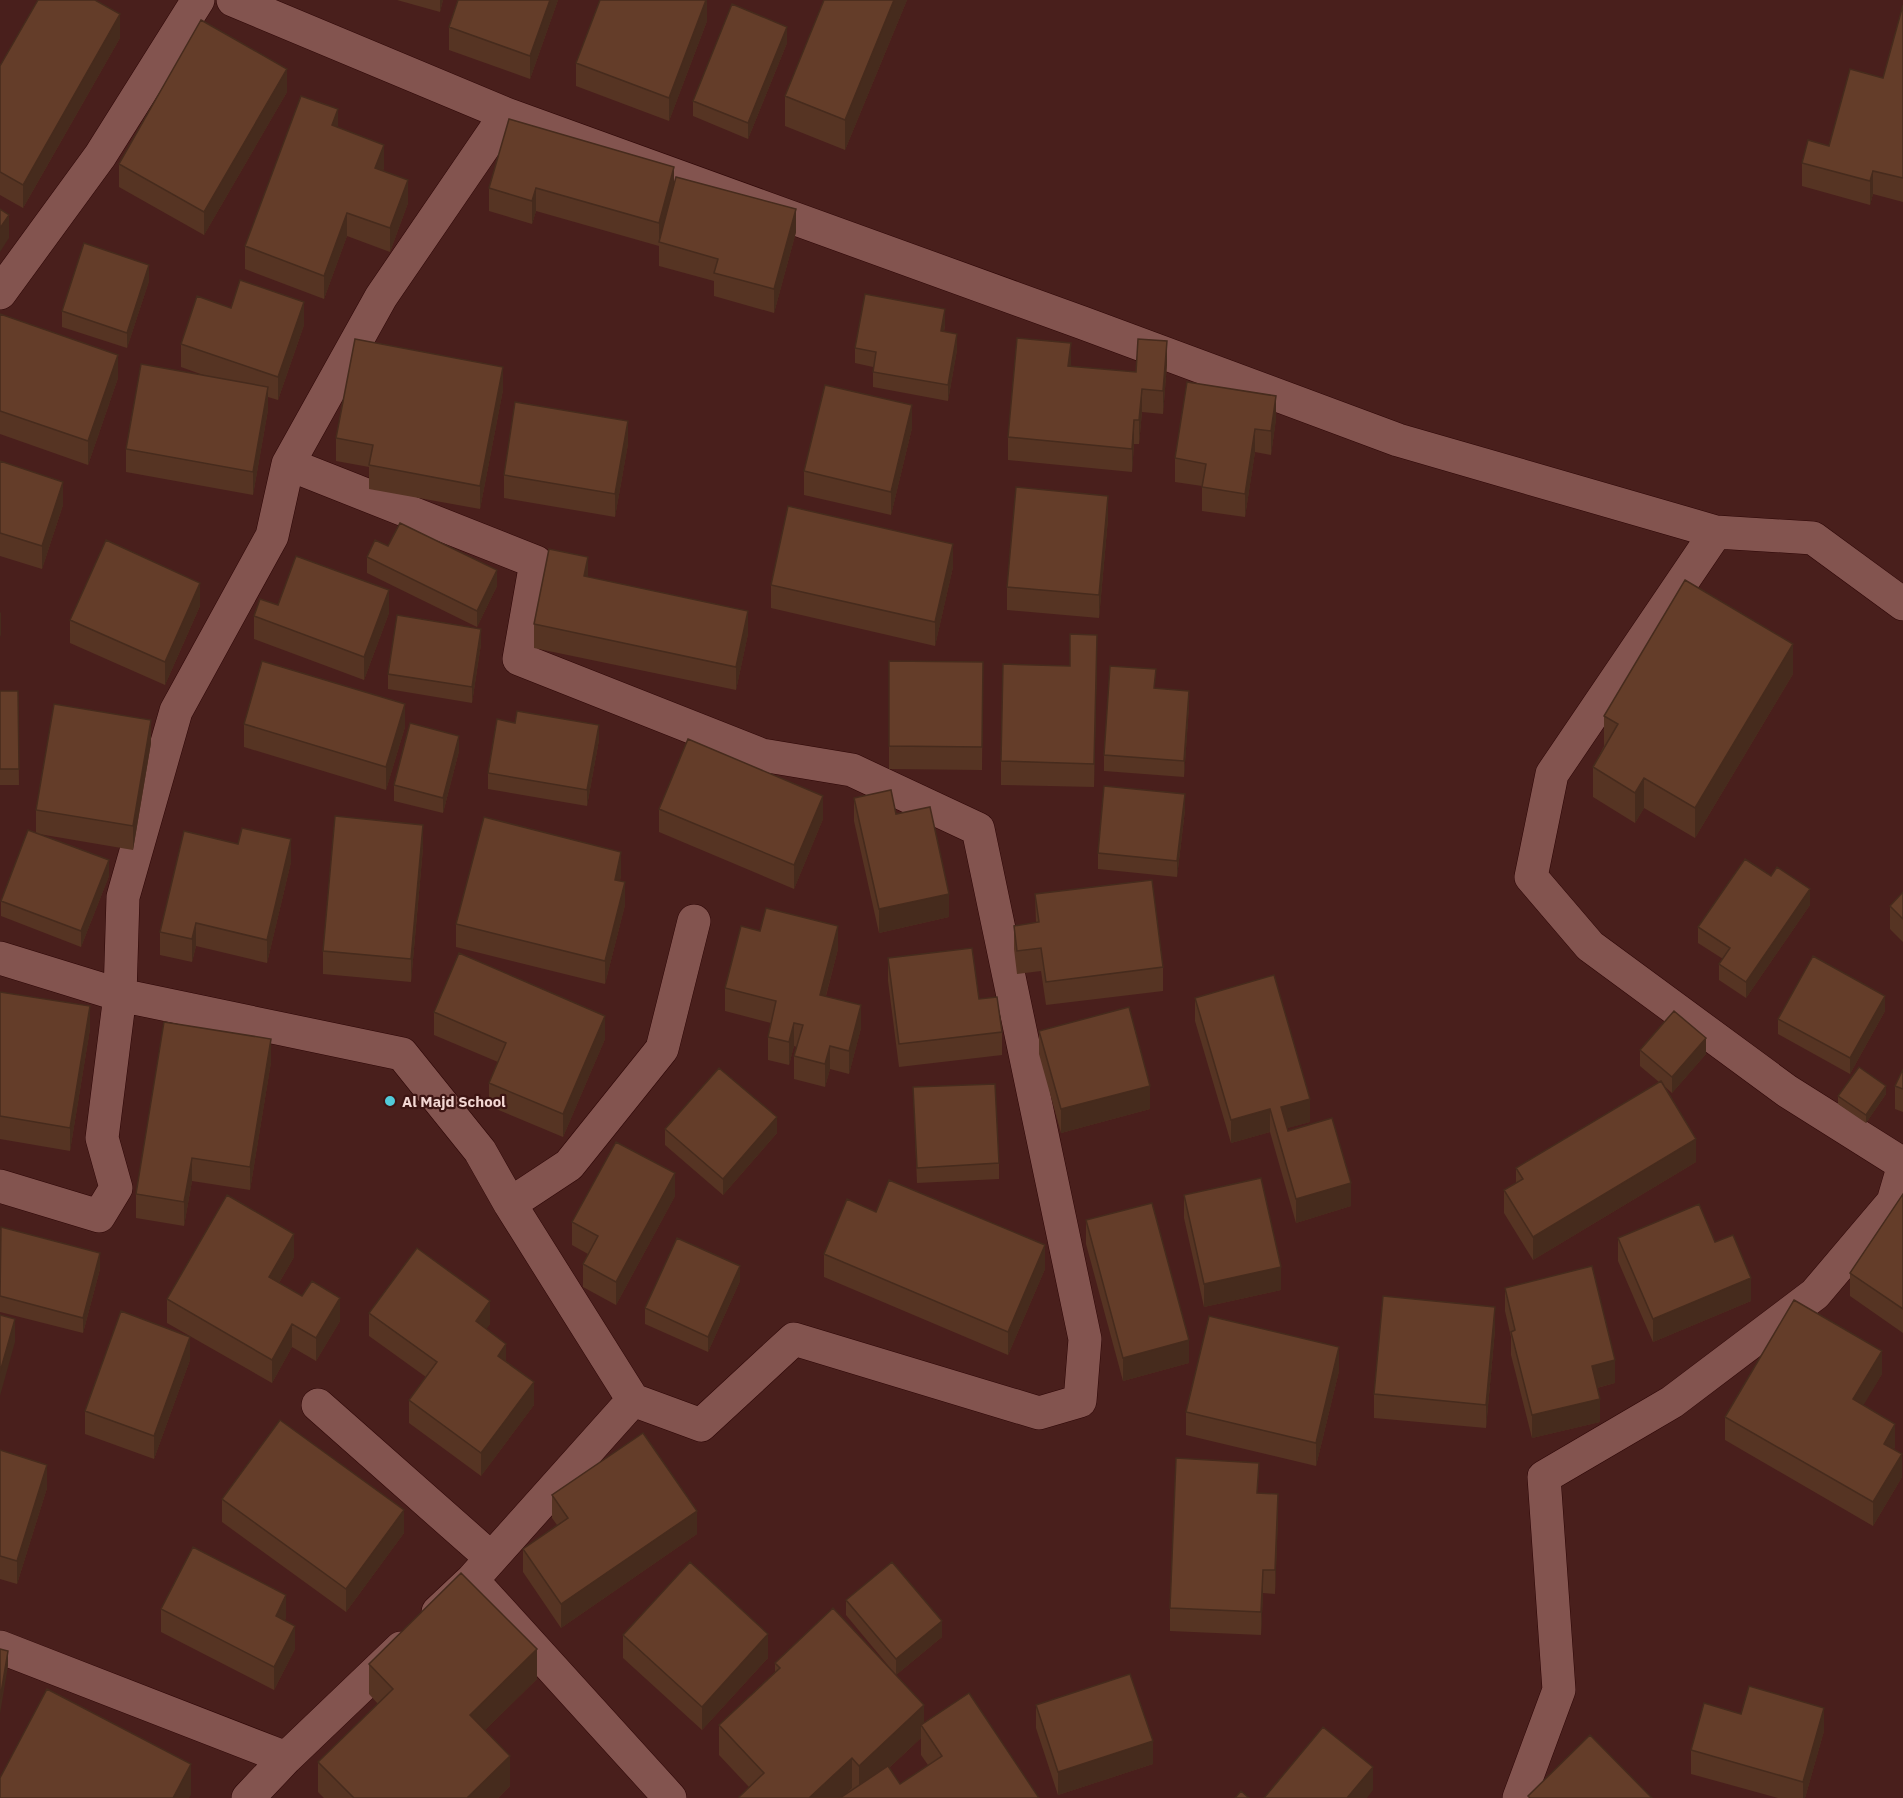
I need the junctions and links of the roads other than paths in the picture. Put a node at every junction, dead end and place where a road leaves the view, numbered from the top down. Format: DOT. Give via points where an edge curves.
graph roads {
  1 [pos="198,0"];
  2 [pos="233,0"];
  3 [pos="506,114"];
  4 [pos="0,293"];
  5 [pos="288,464"];
  6 [pos="1716,531"];
  7 [pos="1903,604"];
  8 [pos="694,921"];
  9 [pos="0,958"];
  10 [pos="120,995"];
  11 [pos="1903,1166"];
  12 [pos="0,1186"];
  13 [pos="510,1204"];
  14 [pos="633,1400"];
  15 [pos="318,1405"];
  16 [pos="482,1569"];
  17 [pos="0,1647"];
  18 [pos="286,1758"];
  19 [pos="248,1798"];
  20 [pos="670,1798"];
  21 [pos="1519,1798"];
  1 -- 4 [label="street" via="100,156"];
  2 -- 3 [label="street"];
  3 -- 5 [label="street" via="381,297"];
  3 -- 6 [label="street" via="1398,440"];
  5 -- 10 [label="street" via="272,536 176,711 123,897"];
  5 -- 14 [label="street" via="536,562 519,660 762,754 852,770 978,829 1085,1340 1080,1401 1039,1413 794,1338 701,1425"];
  6 -- 7 [label="street" via="1813,538"];
  6 -- 11 [label="street" via="1552,774 1531,877 1590,946 1787,1091"];
  8 -- 13 [label="street" via="662,1049 569,1165"];
  9 -- 10 [label="street"];
  10 -- 12 [label="street" via="102,1138 116,1188 99,1216"];
  10 -- 13 [label="street" via="402,1054 480,1151"];
  11 -- 21 [label="street" via="1893,1202 1815,1294 1672,1402 1544,1477 1559,1690"];
  13 -- 14 [label="street"];
  14 -- 16 [label="street"];
  15 -- 16 [label="street"];
  16 -- 18 [label="street"];
  16 -- 20 [label="street"];
  17 -- 18 [label="street"];
  18 -- 19 [label="street"];
}
